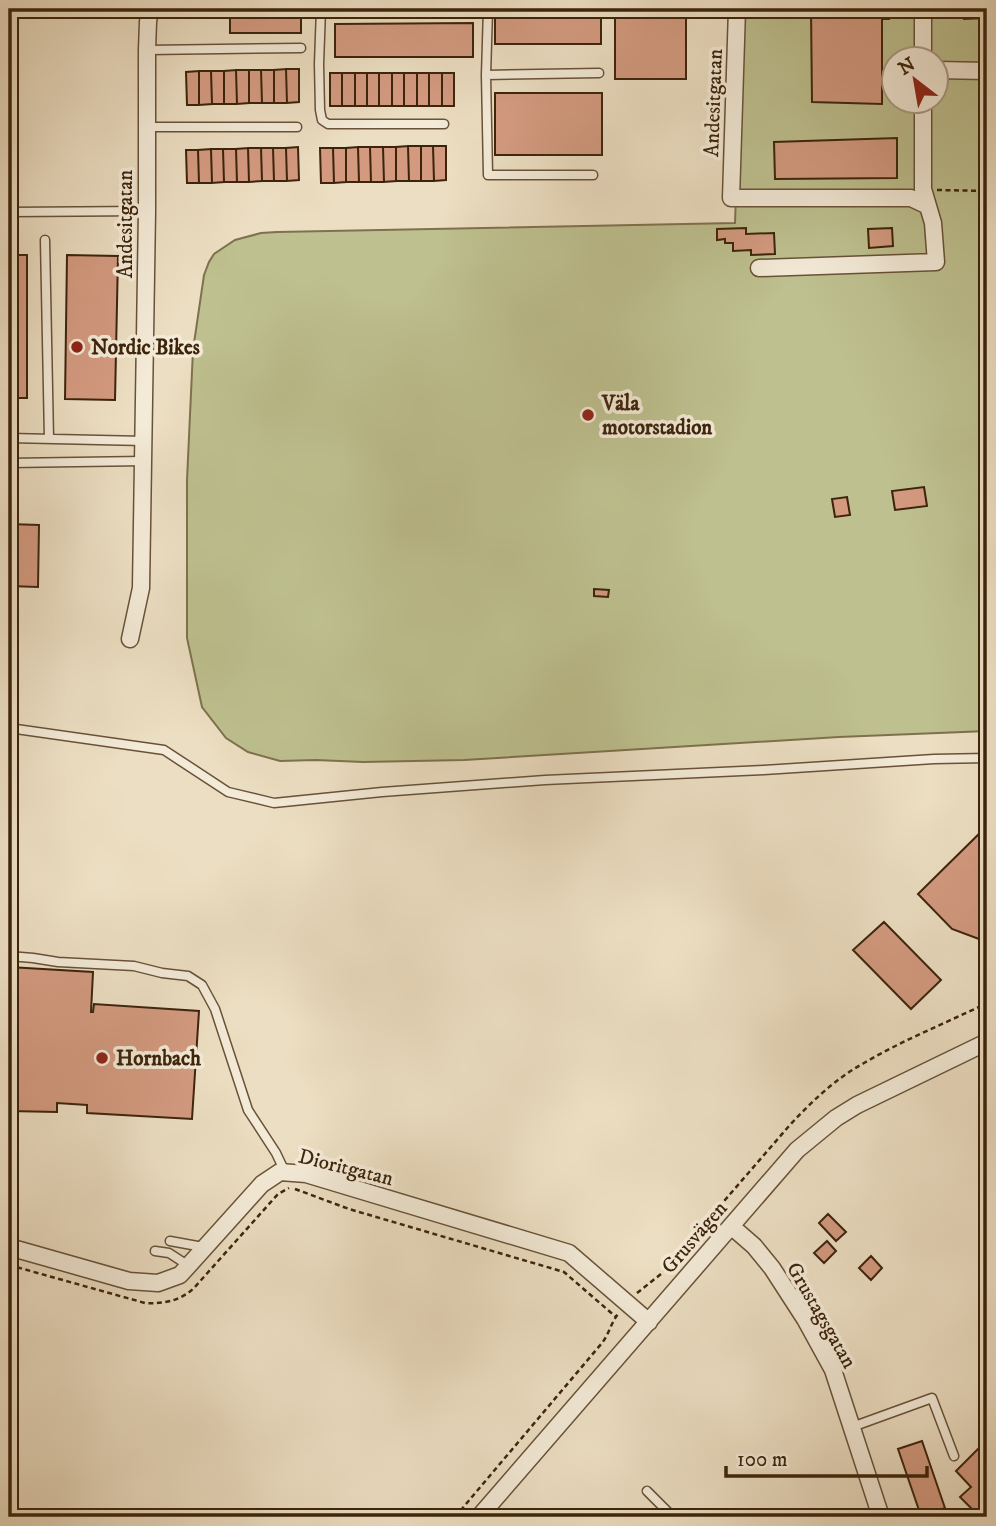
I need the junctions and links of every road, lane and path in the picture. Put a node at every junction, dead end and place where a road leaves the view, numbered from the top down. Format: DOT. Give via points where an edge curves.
graph roads {
  1 [pos="150,9"];
  2 [pos="321,9"];
  3 [pos="488,9"];
  4 [pos="737,9"];
  5 [pos="923,9"];
  6 [pos="923,46"];
  7 [pos="301,48"];
  8 [pos="147,50"];
  9 [pos="950,70"];
  10 [pos="987,71"];
  11 [pos="599,73"];
  12 [pos="486,75"];
  13 [pos="923,116"];
  14 [pos="444,124"];
  15 [pos="146,127"];
  16 [pos="296,127"];
  17 [pos="593,175"];
  18 [pos="923,189"];
  19 [pos="987,191"];
  20 [pos="928,206"];
  21 [pos="147,211"];
  22 [pos="9,212"];
  23 [pos="45,240"];
  24 [pos="760,268"];
  25 [pos="9,438"];
  26 [pos="49,439"];
  27 [pos="144,441"];
  28 [pos="144,461"];
  29 [pos="9,463"];
  30 [pos="130,639"];
  31 [pos="9,728"];
  32 [pos="987,758"];
  33 [pos="9,956"];
  34 [pos="987,1042"];
  35 [pos="286,1173"];
  36 [pos="731,1226"];
  37 [pos="170,1241"];
  38 [pos="9,1247"];
  39 [pos="206,1248"];
  40 [pos="155,1251"];
  41 [pos="9,1265"];
  42 [pos="189,1266"];
  43 [pos="616,1317"];
  44 [pos="649,1322"];
  45 [pos="852,1427"];
  46 [pos="954,1456"];
  47 [pos="647,1491"];
  48 [pos="9,1511"];
  49 [pos="27,1517"];
  50 [pos="479,1517"];
  51 [pos="673,1517"];
  52 [pos="881,1517"];
  1 -- 8 [label="street, Andesitgatan"];
  2 -- 14 [label="lane" via="322,120 328,124"];
  3 -- 12 [label="lane"];
  4 -- 20 [label="street, Andesitgatan" via="731,198 912,198"];
  5 -- 6 [label="street"];
  7 -- 8 [label="lane"];
  8 -- 15 [label="street, Andesitgatan"];
  9 -- 10 [label="street"];
  11 -- 12 [label="lane"];
  12 -- 17 [label="lane" via="488,175"];
  13 -- 18 [label="street"];
  15 -- 16 [label="lane"];
  15 -- 21 [label="street, Andesitgatan"];
  18 -- 19 [label="path"];
  18 -- 20 [label="street"];
  20 -- 24 [label="street" via="936,262"];
  21 -- 22 [label="lane"];
  21 -- 27 [label="street, Andesitgatan"];
  23 -- 26 [label="lane"];
  25 -- 26 [label="lane"];
  26 -- 27 [label="lane"];
  27 -- 28 [label="street, Andesitgatan"];
  28 -- 29 [label="lane"];
  28 -- 30 [label="street, Andesitgatan" via="141,588"];
  31 -- 32 [label="lane" via="164,750 228,792 274,803 545,780"];
  33 -- 35 [label="lane" via="134,966 188,976 202,985 215,1009 248,1110"];
  34 -- 36 [label="street, Grusvägen" via="836,1118 797,1150"];
  35 -- 39 [label="street, Dioritgatan" via="262,1184"];
  35 -- 44 [label="street, Dioritgatan" via="306,1174 569,1254"];
  36 -- 44 [label="street, Grusvägen"];
  36 -- 45 [label="street, Grustagsgatan" via="763,1256 805,1319 837,1378"];
  37 -- 39 [label="lane"];
  38 -- 42 [label="street, Dioritgatan" via="129,1281 158,1283 180,1275"];
  39 -- 42 [label="street, Dioritgatan"];
  40 -- 42 [label="lane" via="169,1253"];
  41 -- 43 [label="path" via="145,1303 167,1302 188,1294 278,1194 294,1188 348,1209 564,1272"];
  44 -- 50 [label="street, Grusvägen"];
  45 -- 46 [label="lane" via="932,1398"];
  45 -- 52 [label="street, Grustagsgatan"];
  47 -- 51 [label="lane"];
  48 -- 49 [label="path"];
}
